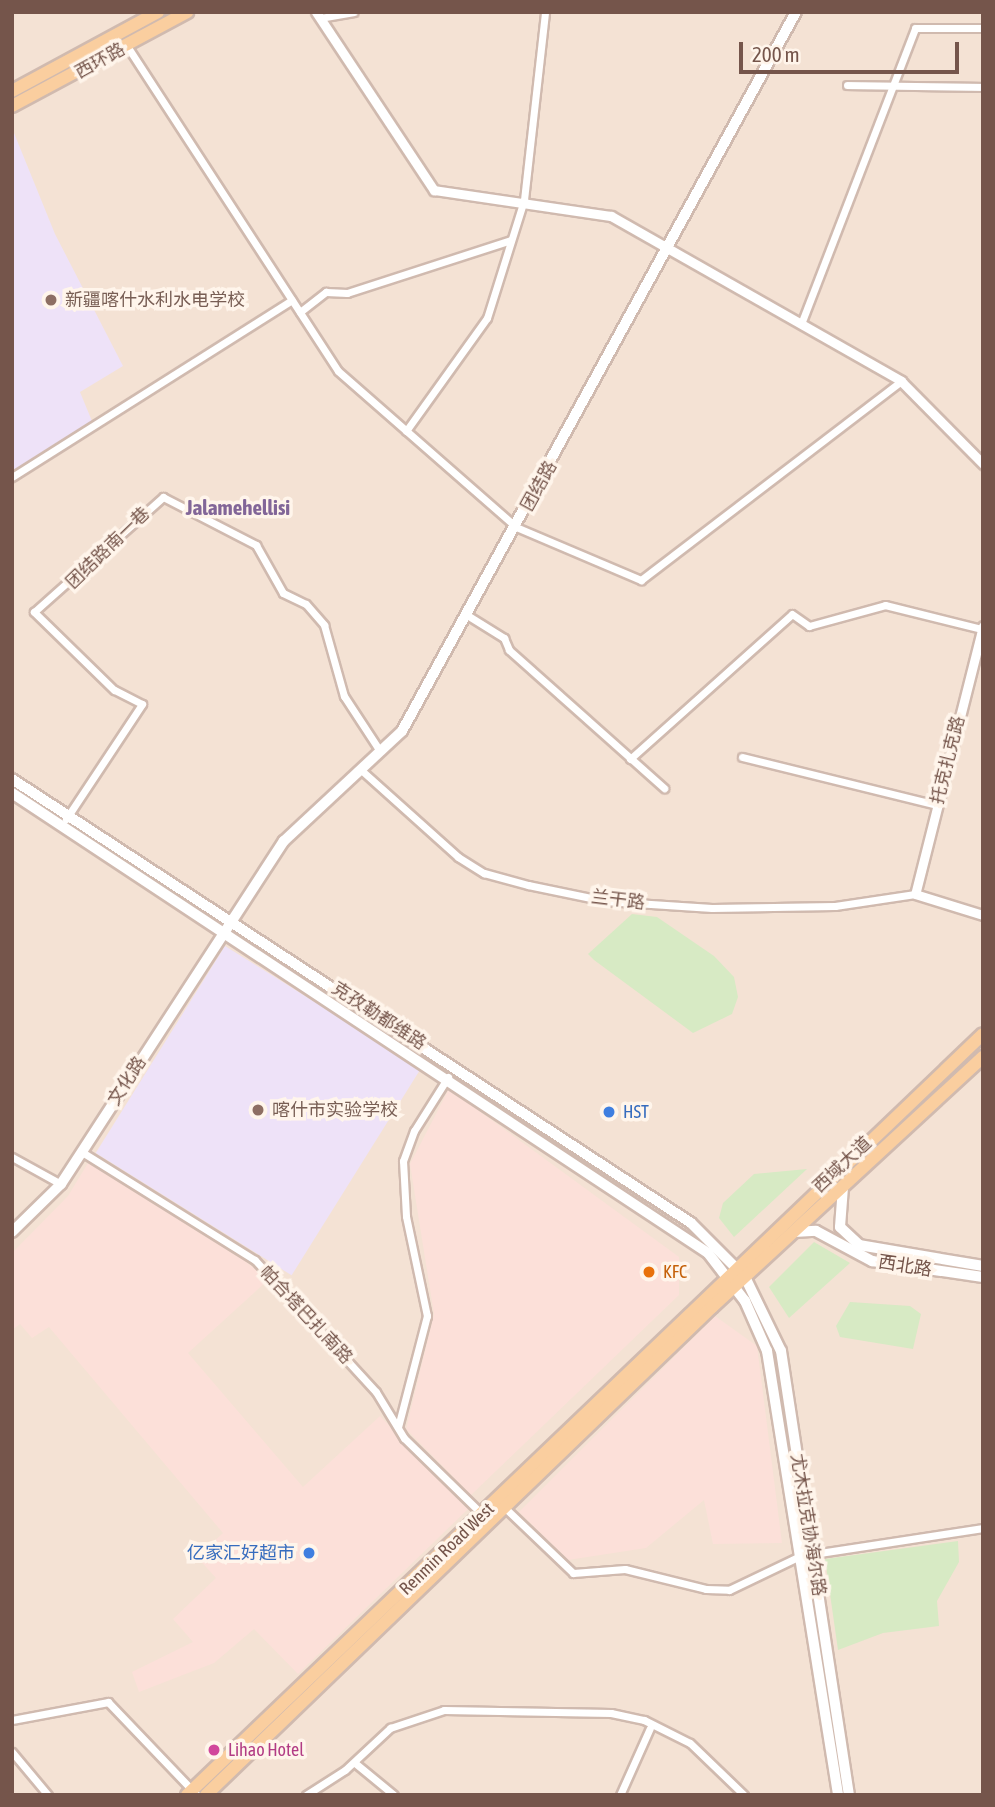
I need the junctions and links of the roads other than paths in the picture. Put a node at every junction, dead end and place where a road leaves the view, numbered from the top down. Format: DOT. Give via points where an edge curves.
graph roads {
  1 [pos="158,12"];
  2 [pos="187,12"];
  3 [pos="353,12"];
  4 [pos="545,12"];
  5 [pos="796,12"];
  6 [pos="318,15"];
  7 [pos="983,27"];
  8 [pos="127,46"];
  9 [pos="847,85"];
  10 [pos="892,86"];
  11 [pos="983,87"];
  12 [pos="12,91"];
  13 [pos="12,106"];
  14 [pos="524,200"];
  15 [pos="511,240"];
  16 [pos="669,248"];
  17 [pos="292,300"];
  18 [pos="300,312"];
  19 [pos="801,324"];
  20 [pos="901,381"];
  21 [pos="406,431"];
  22 [pos="983,464"];
  23 [pos="12,477"];
  24 [pos="516,527"];
  25 [pos="467,615"];
  26 [pos="982,627"];
  27 [pos="380,751"];
  28 [pos="742,757"];
  29 [pos="630,759"];
  30 [pos="360,769"];
  31 [pos="12,779"];
  32 [pos="664,788"];
  33 [pos="12,793"];
  34 [pos="937,805"];
  35 [pos="65,821"];
  36 [pos="915,894"];
  37 [pos="983,915"];
  38 [pos="230,920"];
  39 [pos="222,932"];
  40 [pos="983,1034"];
  41 [pos="983,1057"];
  42 [pos="449,1077"];
  43 [pos="82,1152"];
  44 [pos="12,1157"];
  45 [pos="61,1184"];
  46 [pos="843,1187"];
  47 [pos="12,1232"];
  48 [pos="794,1232"];
  49 [pos="736,1266"];
  50 [pos="983,1266"];
  51 [pos="726,1275"];
  52 [pos="745,1277"];
  53 [pos="983,1278"];
  54 [pos="735,1287"];
  55 [pos="707,1303"];
  56 [pos="398,1427"];
  57 [pos="501,1504"];
  58 [pos="486,1519"];
  59 [pos="983,1528"];
  60 [pos="813,1554"];
  61 [pos="800,1556"];
  62 [pos="12,1720"];
  63 [pos="650,1728"];
  64 [pos="12,1752"];
  65 [pos="355,1763"];
  66 [pos="192,1793"];
  67 [pos="48,1795"];
  68 [pos="206,1795"];
  69 [pos="306,1795"];
  70 [pos="394,1795"];
  71 [pos="620,1795"];
  72 [pos="744,1795"];
  73 [pos="838,1795"];
  74 [pos="849,1795"];
  1 -- 12 [label="main road, 西环路"];
  2 -- 8 [label="main road, 西环路"];
  3 -- 6 [label="street"];
  4 -- 14 [label="street"];
  5 -- 16 [label="main road, 团结路"];
  6 -- 14 [label="street" via="434,190"];
  7 -- 10 [label="street" via="915,28"];
  8 -- 13 [label="main road, 西环路"];
  8 -- 17 [label="street"];
  9 -- 10 [label="street"];
  10 -- 11 [label="street"];
  10 -- 19 [label="street"];
  14 -- 15 [label="street"];
  14 -- 16 [label="street" via="596,210"];
  15 -- 18 [label="street" via="347,293 326,292"];
  15 -- 21 [label="street" via="487,318"];
  16 -- 19 [label="street"];
  16 -- 24 [label="main road, 团结路"];
  17 -- 18 [label="street"];
  17 -- 23 [label="street"];
  18 -- 21 [label="street" via="338,371"];
  19 -- 20 [label="street"];
  20 -- 22 [label="street"];
  20 -- 24 [label="street" via="642,580"];
  21 -- 24 [label="street"];
  24 -- 25 [label="main road, 团结路"];
  25 -- 27 [label="main road, 团结路" via="402,731"];
  25 -- 29 [label="street" via="504,638 509,650"];
  26 -- 29 [label="street" via="885,605 809,626 792,614"];
  26 -- 34 [label="street, 托克扎克路"];
  27 -- 30 [label="main road, 团结路"];
  27 -- 35 [label="street, 团结路南一巷" via="344,696 324,625 306,604 283,593 256,545 163,497 34,612 114,690 142,704"];
  28 -- 34 [label="street"];
  29 -- 32 [label="street"];
  30 -- 36 [label="street, 兰干路" via="458,857 484,873 527,884 605,901 712,908 835,906"];
  30 -- 38 [label="main road, 团结路" via="284,841"];
  31 -- 35 [label="main road, 克孜勒都维路"];
  33 -- 35 [label="main road, 克孜勒都维路"];
  34 -- 36 [label="street, 托克扎克路"];
  35 -- 38 [label="main road, 克孜勒都维路"];
  35 -- 39 [label="main road, 克孜勒都维路"];
  36 -- 37 [label="street"];
  38 -- 39 [label="main road, 文化路"];
  38 -- 49 [label="main road, 克孜勒都维路" via="691,1223"];
  39 -- 42 [label="main road, 克孜勒都维路"];
  39 -- 43 [label="main road, 文化路"];
  40 -- 49 [label="main road, 西域大道"];
  41 -- 46 [label="main road, 西域大道"];
  42 -- 51 [label="main road, 克孜勒都维路" via="685,1232"];
  42 -- 56 [label="street" via="414,1131 403,1161 406,1216 427,1316"];
  43 -- 45 [label="main road, 文化路"];
  43 -- 56 [label="street, 帕合塔巴扎南路" via="255,1260 376,1392"];
  44 -- 45 [label="street"];
  45 -- 47 [label="main road, 文化路"];
  46 -- 48 [label="main road, 西域大道"];
  46 -- 50 [label="main road, 西北路" via="837,1216 845,1235 859,1244"];
  48 -- 52 [label="main road, 西域大道"];
  48 -- 53 [label="main road, 西北路" via="816,1231 872,1261"];
  49 -- 51 [label="main road, 西域大道"];
  49 -- 52 [label="main road, 尤木拉克协海尔路"];
  51 -- 54 [label="main road, 尤木拉克协海尔路"];
  51 -- 55 [label="main road, 西域大道"];
  52 -- 54 [label="main road, 西域大道"];
  52 -- 60 [label="main road, 尤木拉克协海尔路" via="781,1351"];
  54 -- 55 [label="main road, 西域大道"];
  54 -- 61 [label="main road, 尤木拉克协海尔路" via="767,1352"];
  55 -- 57 [label="main road, Renmin Road West"];
  56 -- 58 [label="street, 帕合塔巴扎南路"];
  57 -- 58 [label="main road, Renmin Road West"];
  57 -- 61 [label="street" via="573,1573 625,1569 729,1590"];
  58 -- 66 [label="main road, Renmin Road West"];
  58 -- 68 [label="main road, Renmin Road West"];
  59 -- 60 [label="street"];
  60 -- 61 [label="street"];
  60 -- 74 [label="main road, 尤木拉克协海尔路"];
  61 -- 73 [label="main road, 尤木拉克协海尔路"];
  62 -- 66 [label="street" via="108,1702"];
  63 -- 65 [label="street" via="611,1713 444,1710 390,1728"];
  63 -- 71 [label="street"];
  63 -- 72 [label="street" via="690,1743"];
  64 -- 67 [label="street"];
  65 -- 69 [label="street"];
  65 -- 70 [label="street"];
}
